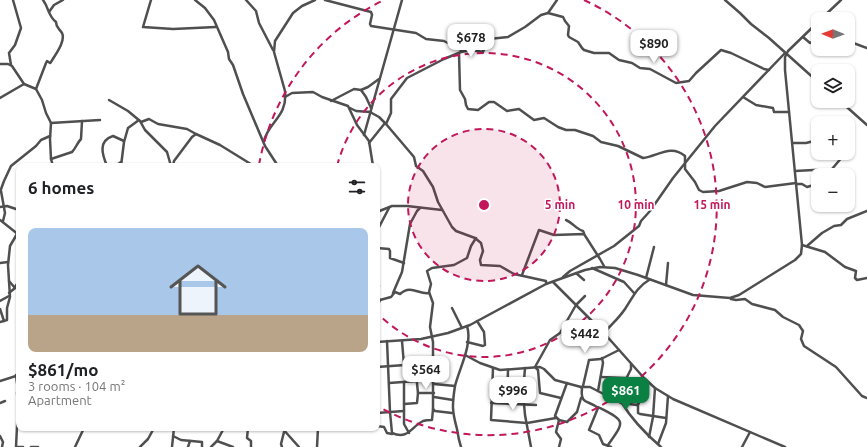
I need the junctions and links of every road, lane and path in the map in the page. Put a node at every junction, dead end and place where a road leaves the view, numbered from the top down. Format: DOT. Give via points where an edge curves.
graph roads {
  1 [pos="13,0"];
  2 [pos="42,0"];
  3 [pos="63,0"];
  4 [pos="151,0"];
  5 [pos="195,0"];
  6 [pos="246,0"];
  7 [pos="315,0"];
  8 [pos="325,0"];
  9 [pos="402,0"];
  10 [pos="556,0"];
  11 [pos="725,0"];
  12 [pos="841,0"];
  13 [pos="49,12"];
  14 [pos="828,12"];
  15 [pos="548,13"];
  16 [pos="216,27"];
  17 [pos="811,29"];
  18 [pos="394,30"];
  19 [pos="803,37"];
  20 [pos="811,42"];
  21 [pos="855,44"];
  22 [pos="867,48"];
  23 [pos="464,51"];
  24 [pos="274,52"];
  25 [pos="459,52"];
  26 [pos="786,54"];
  27 [pos="0,64"];
  28 [pos="12,66"];
  29 [pos="769,70"];
  30 [pos="811,76"];
  31 [pos="380,79"];
  32 [pos="24,84"];
  33 [pos="36,89"];
  34 [pos="361,90"];
  35 [pos="286,97"];
  36 [pos="742,97"];
  37 [pos="0,98"];
  38 [pos="109,100"];
  39 [pos="331,101"];
  40 [pos="350,108"];
  41 [pos="371,108"];
  42 [pos="848,108"];
  43 [pos="370,112"];
  44 [pos="789,112"];
  45 [pos="100,120"];
  46 [pos="82,121"];
  47 [pos="140,121"];
  48 [pos="52,123"];
  49 [pos="385,124"];
  50 [pos="867,125"];
  51 [pos="196,134"];
  52 [pos="364,135"];
  53 [pos="50,136"];
  54 [pos="124,141"];
  55 [pos="264,142"];
  56 [pos="811,142"];
  57 [pos="369,143"];
  58 [pos="792,143"];
  59 [pos="51,158"];
  60 [pos="840,160"];
  61 [pos="121,161"];
  62 [pos="686,162"];
  63 [pos="52,163"];
  64 [pos="106,163"];
  65 [pos="119,163"];
  66 [pos="171,163"];
  67 [pos="174,163"];
  68 [pos="249,163"];
  69 [pos="276,163"];
  70 [pos="372,163"];
  71 [pos="795,171"];
  72 [pos="796,183"];
  73 [pos="811,186"];
  74 [pos="0,192"];
  75 [pos="4,206"];
  76 [pos="0,207"];
  77 [pos="390,207"];
  78 [pos="420,208"];
  79 [pos="16,209"];
  80 [pos="442,210"];
  81 [pos="380,211"];
  82 [pos="866,212"];
  83 [pos="566,220"];
  84 [pos="2,221"];
  85 [pos="380,225"];
  86 [pos="16,232"];
  87 [pos="584,234"];
  88 [pos="16,237"];
  89 [pos="476,238"];
  90 [pos="802,245"];
  91 [pos="807,246"];
  92 [pos="654,247"];
  93 [pos="380,248"];
  94 [pos="598,256"];
  95 [pos="8,262"];
  96 [pos="404,262"];
  97 [pos="0,263"];
  98 [pos="668,263"];
  99 [pos="604,266"];
  100 [pos="591,268"];
  101 [pos="576,273"];
  102 [pos="522,275"];
  103 [pos="562,277"];
  104 [pos="646,278"];
  105 [pos="867,278"];
  106 [pos="650,279"];
  107 [pos="584,280"];
  108 [pos="9,281"];
  109 [pos="546,282"];
  110 [pos="552,282"];
  111 [pos="666,285"];
  112 [pos="16,287"];
  113 [pos="16,289"];
  114 [pos="393,293"];
  115 [pos="429,293"];
  116 [pos="634,293"];
  117 [pos="9,294"];
  118 [pos="585,296"];
  119 [pos="730,298"];
  120 [pos="380,300"];
  121 [pos="0,301"];
  122 [pos="576,305"];
  123 [pos="452,308"];
  124 [pos="0,309"];
  125 [pos="1,313"];
  126 [pos="4,321"];
  127 [pos="477,321"];
  128 [pos="0,322"];
  129 [pos="467,326"];
  130 [pos="462,328"];
  131 [pos="604,333"];
  132 [pos="432,337"];
  133 [pos="387,341"];
  134 [pos="402,341"];
  135 [pos="380,342"];
  136 [pos="467,342"];
  137 [pos="619,350"];
  138 [pos="465,355"];
  139 [pos="602,358"];
  140 [pos="433,363"];
  141 [pos="631,363"];
  142 [pos="415,364"];
  143 [pos="404,365"];
  144 [pos="388,366"];
  145 [pos="634,366"];
  146 [pos="380,367"];
  147 [pos="535,367"];
  148 [pos="492,368"];
  149 [pos="525,368"];
  150 [pos="631,369"];
  151 [pos="508,370"];
  152 [pos="16,375"];
  153 [pos="601,377"];
  154 [pos="626,378"];
  155 [pos="644,378"];
  156 [pos="0,381"];
  157 [pos="417,381"];
  158 [pos="404,382"];
  159 [pos="389,383"];
  160 [pos="566,383"];
  161 [pos="434,384"];
  162 [pos="456,386"];
  163 [pos="582,386"];
  164 [pos="656,388"];
  165 [pos="598,391"];
  166 [pos="418,393"];
  167 [pos="434,393"];
  168 [pos="668,396"];
  169 [pos="434,397"];
  170 [pos="582,397"];
  171 [pos="561,398"];
  172 [pos="867,398"];
  173 [pos="453,400"];
  174 [pos="5,401"];
  175 [pos="0,403"];
  176 [pos="491,403"];
  177 [pos="507,403"];
  178 [pos="623,403"];
  179 [pos="404,404"];
  180 [pos="524,404"];
  181 [pos="638,404"];
  182 [pos="536,405"];
  183 [pos="598,407"];
  184 [pos="433,409"];
  185 [pos="404,411"];
  186 [pos="390,412"];
  187 [pos="380,413"];
  188 [pos="452,413"];
  189 [pos="653,417"];
  190 [pos="556,418"];
  191 [pos="666,418"];
  192 [pos="559,420"];
  193 [pos="527,423"];
  194 [pos="380,426"];
  195 [pos="16,431"];
  196 [pos="83,431"];
  197 [pos="152,431"];
  198 [pos="174,431"];
  199 [pos="221,431"];
  200 [pos="248,431"];
  201 [pos="284,431"];
  202 [pos="286,431"];
  203 [pos="318,431"];
  204 [pos="750,432"];
  205 [pos="409,433"];
  206 [pos="392,434"];
  207 [pos="0,436"];
  208 [pos="173,436"];
  209 [pos="649,437"];
  210 [pos="190,441"];
  211 [pos="217,441"];
  212 [pos="17,446"];
  213 [pos="281,446"];
  214 [pos="610,446"];
  215 [pos="659,446"];
  216 [pos="2,447"];
  217 [pos="23,447"];
  218 [pos="31,447"];
  219 [pos="38,447"];
  220 [pos="75,447"];
  221 [pos="140,447"];
  222 [pos="172,447"];
  223 [pos="188,447"];
  224 [pos="202,447"];
  225 [pos="211,447"];
  226 [pos="233,447"];
  227 [pos="251,447"];
  228 [pos="299,447"];
  229 [pos="317,447"];
  230 [pos="462,447"];
  231 [pos="530,447"];
  232 [pos="559,447"];
  233 [pos="742,447"];
  234 [pos="785,447"];
  1 -- 28 [label="street" via="21,28 9,53"];
  2 -- 13 [label="street"];
  3 -- 13 [label="street" via="54,5"];
  4 -- 16 [label="street" via="143,27"];
  5 -- 16 [label="street" via="211,16"];
  6 -- 24 [label="street" via="256,11 259,24"];
  7 -- 24 [label="street" via="293,13 275,40"];
  8 -- 18 [label="street" via="371,12 370,25"];
  9 -- 18 [label="street"];
  10 -- 15 [label="street"];
  11 -- 26 [label="street"];
  12 -- 14 [label="street"];
  13 -- 33 [label="street" via="63,39 50,62 46,63"];
  15 -- 23 [label="street" via="508,37 489,39 483,52"];
  15 -- 29 [label="street" via="563,17 569,26 569,37 578,42 583,49 594,53 609,53 619,60 650,69 676,83 689,81 721,50"];
  16 -- 55 [label="street"];
  17 -- 19 [label="street"];
  18 -- 23 [label="street" via="444,41"];
  18 -- 31 [label="street"];
  19 -- 20 [label="street"];
  19 -- 26 [label="street"];
  21 -- 22 [label="street"];
  23 -- 25 [label="street"];
  24 -- 35 [label="street"];
  25 -- 49 [label="street" via="405,79 391,98 391,112"];
  25 -- 62 [label="street" via="459,88 466,99 468,109 478,110 489,102 494,102 507,111 519,109 534,120 544,118 566,130 593,136 600,142 618,146 641,157 646,158 673,150 684,154"];
  26 -- 29 [label="street"];
  26 -- 30 [label="street"];
  26 -- 44 [label="street"];
  27 -- 28 [label="street"];
  28 -- 32 [label="street"];
  29 -- 36 [label="street"];
  31 -- 34 [label="street"];
  31 -- 41 [label="street"];
  32 -- 33 [label="street"];
  32 -- 37 [label="street"];
  33 -- 48 [label="street"];
  34 -- 39 [label="street" via="354,89"];
  34 -- 41 [label="street"];
  35 -- 39 [label="street" via="292,93 313,92"];
  35 -- 55 [label="street" via="280,116 266,134"];
  36 -- 44 [label="street" via="756,105 773,108 774,112"];
  36 -- 62 [label="street"];
  38 -- 47 [label="street"];
  39 -- 40 [label="street"];
  40 -- 43 [label="street"];
  40 -- 52 [label="street"];
  41 -- 43 [label="street"];
  42 -- 50 [label="street"];
  43 -- 49 [label="street"];
  43 -- 52 [label="street"];
  44 -- 58 [label="street"];
  45 -- 46 [label="street"];
  46 -- 48 [label="street"];
  46 -- 59 [label="street" via="81,139 74,150"];
  47 -- 51 [label="street" via="149,119 158,124 187,129"];
  47 -- 54 [label="street" via="128,128"];
  47 -- 66 [label="street" via="145,130 167,152"];
  48 -- 53 [label="street"];
  49 -- 57 [label="street"];
  49 -- 80 [label="street" via="413,156 416,166 433,187"];
  51 -- 67 [label="street"];
  51 -- 68 [label="street"];
  52 -- 57 [label="street"];
  53 -- 59 [label="street"];
  53 -- 74 [label="street" via="41,140 11,166"];
  54 -- 61 [label="street"];
  54 -- 64 [label="street" via="113,136 105,141 102,149"];
  55 -- 69 [label="street"];
  56 -- 58 [label="street"];
  57 -- 70 [label="street"];
  58 -- 71 [label="street"];
  59 -- 63 [label="street"];
  60 -- 71 [label="street" via="832,169"];
  61 -- 65 [label="street"];
  62 -- 72 [label="street" via="685,169 703,192 716,192 747,182 765,187"];
  62 -- 94 [label="street" via="639,226"];
  71 -- 72 [label="street"];
  72 -- 73 [label="street"];
  72 -- 90 [label="street"];
  74 -- 75 [label="street"];
  75 -- 76 [label="street"];
  75 -- 79 [label="street"];
  75 -- 84 [label="street"];
  77 -- 78 [label="street"];
  77 -- 81 [label="street"];
  77 -- 85 [label="street"];
  78 -- 80 [label="street"];
  78 -- 96 [label="street" via="410,224"];
  80 -- 89 [label="street" via="455,230"];
  82 -- 91 [label="street" via="846,220 842,225 834,226"];
  83 -- 87 [label="street" via="572,222"];
  84 -- 86 [label="street"];
  87 -- 94 [label="street"];
  87 -- 102 [label="street" via="554,235 539,230"];
  88 -- 95 [label="street" via="10,246"];
  89 -- 102 [label="street" via="483,249 481,265 500,266 511,273"];
  89 -- 115 [label="street" via="470,246 467,258 428,270 431,284"];
  90 -- 91 [label="street"];
  90 -- 119 [label="street" via="801,254 795,260"];
  91 -- 105 [label="street" via="825,252 845,267 856,271 857,280"];
  92 -- 104 [label="street"];
  93 -- 96 [label="street" via="389,249 391,259"];
  94 -- 99 [label="street"];
  94 -- 103 [label="street"];
  95 -- 97 [label="street"];
  95 -- 108 [label="street"];
  96 -- 114 [label="street" via="401,278"];
  98 -- 111 [label="street"];
  99 -- 100 [label="street"];
  99 -- 104 [label="street"];
  100 -- 101 [label="street"];
  100 -- 116 [label="street" via="624,282"];
  101 -- 107 [label="street"];
  101 -- 110 [label="street"];
  102 -- 109 [label="street"];
  104 -- 106 [label="street"];
  106 -- 111 [label="street"];
  106 -- 116 [label="street"];
  108 -- 112 [label="street"];
  108 -- 117 [label="street"];
  109 -- 110 [label="street"];
  109 -- 127 [label="street"];
  110 -- 122 [label="street"];
  111 -- 119 [label="street" via="693,295"];
  113 -- 117 [label="street"];
  114 -- 115 [label="street" via="414,290"];
  114 -- 120 [label="street" via="391,297"];
  115 -- 132 [label="street" via="433,303 430,324"];
  116 -- 131 [label="street" via="615,322"];
  117 -- 121 [label="street"];
  117 -- 126 [label="street" via="8,318"];
  118 -- 122 [label="street"];
  119 -- 172 [label="street" via="745,299 752,304 775,310 782,317 799,325 803,331 801,339 804,346 836,367 862,396"];
  122 -- 131 [label="street"];
  122 -- 147 [label="street" via="562,331 550,340"];
  123 -- 130 [label="street"];
  124 -- 125 [label="street"];
  125 -- 126 [label="street"];
  126 -- 128 [label="street"];
  127 -- 129 [label="street"];
  127 -- 136 [label="street" via="485,334 485,345"];
  129 -- 130 [label="street"];
  129 -- 136 [label="street"];
  130 -- 132 [label="street"];
  131 -- 137 [label="street"];
  132 -- 134 [label="street"];
  132 -- 140 [label="street"];
  133 -- 134 [label="street"];
  133 -- 135 [label="street"];
  133 -- 144 [label="street"];
  134 -- 143 [label="street"];
  136 -- 138 [label="street"];
  137 -- 139 [label="street"];
  137 -- 141 [label="street"];
  138 -- 148 [label="street"];
  138 -- 162 [label="street"];
  139 -- 153 [label="street"];
  139 -- 163 [label="street" via="588,361"];
  140 -- 142 [label="street"];
  140 -- 161 [label="street"];
  141 -- 145 [label="street"];
  141 -- 150 [label="street"];
  142 -- 143 [label="street"];
  142 -- 157 [label="street"];
  143 -- 144 [label="street"];
  144 -- 146 [label="street"];
  144 -- 159 [label="street"];
  145 -- 150 [label="street"];
  145 -- 155 [label="street"];
  147 -- 149 [label="street"];
  147 -- 160 [label="street" via="544,369 555,380"];
  147 -- 171 [label="street" via="538,370 540,393"];
  148 -- 151 [label="street"];
  148 -- 176 [label="street"];
  149 -- 151 [label="street"];
  149 -- 180 [label="street"];
  150 -- 154 [label="street"];
  151 -- 177 [label="street"];
  152 -- 156 [label="street"];
  153 -- 154 [label="street"];
  153 -- 165 [label="street"];
  154 -- 178 [label="street"];
  155 -- 164 [label="street"];
  155 -- 181 [label="street" via="640,385"];
  157 -- 158 [label="street"];
  157 -- 166 [label="street"];
  158 -- 159 [label="street"];
  158 -- 179 [label="street"];
  159 -- 186 [label="street"];
  160 -- 163 [label="street"];
  160 -- 171 [label="street"];
  161 -- 162 [label="street"];
  161 -- 167 [label="street"];
  162 -- 173 [label="street"];
  163 -- 165 [label="street"];
  163 -- 170 [label="street"];
  164 -- 168 [label="street"];
  164 -- 189 [label="street"];
  165 -- 178 [label="street"];
  166 -- 167 [label="street"];
  166 -- 179 [label="street" via="417,403"];
  167 -- 169 [label="street"];
  168 -- 191 [label="street"];
  168 -- 204 [label="street"];
  169 -- 173 [label="street"];
  169 -- 184 [label="street"];
  170 -- 183 [label="street"];
  170 -- 192 [label="street" via="577,412 567,422"];
  171 -- 190 [label="street"];
  173 -- 188 [label="street"];
  174 -- 175 [label="street"];
  176 -- 177 [label="street"];
  176 -- 193 [label="street" via="491,420"];
  177 -- 180 [label="street"];
  178 -- 181 [label="street"];
  178 -- 209 [label="street" via="633,421"];
  179 -- 185 [label="street"];
  180 -- 182 [label="street"];
  180 -- 193 [label="street"];
  181 -- 189 [label="street" via="639,414"];
  183 -- 214 [label="street" via="589,430 599,435 602,444"];
  183 -- 214 [label="street" via="617,416 620,422 619,431"];
  184 -- 188 [label="street"];
  184 -- 205 [label="street" via="433,419 423,421"];
  185 -- 186 [label="street"];
  185 -- 205 [label="street" via="404,426"];
  186 -- 187 [label="street"];
  186 -- 206 [label="street"];
  188 -- 230 [label="street"];
  189 -- 191 [label="street"];
  189 -- 209 [label="street"];
  190 -- 192 [label="street"];
  190 -- 193 [label="street"];
  191 -- 215 [label="street"];
  192 -- 232 [label="street" via="556,432 561,438"];
  193 -- 231 [label="street"];
  194 -- 206 [label="street"];
  195 -- 212 [label="street"];
  196 -- 220 [label="street"];
  197 -- 221 [label="street"];
  198 -- 208 [label="street"];
  199 -- 211 [label="street"];
  200 -- 227 [label="street" via="247,438 251,441"];
  201 -- 213 [label="street"];
  202 -- 228 [label="street"];
  203 -- 229 [label="street"];
  204 -- 233 [label="street"];
  204 -- 234 [label="street"];
  205 -- 206 [label="street"];
  207 -- 216 [label="street"];
  208 -- 210 [label="street"];
  208 -- 222 [label="street"];
  209 -- 215 [label="street"];
  210 -- 223 [label="street"];
  210 -- 224 [label="street" via="202,443"];
  211 -- 225 [label="street"];
  211 -- 226 [label="street"];
  212 -- 217 [label="street"];
  218 -- 219 [label="street"];
}
